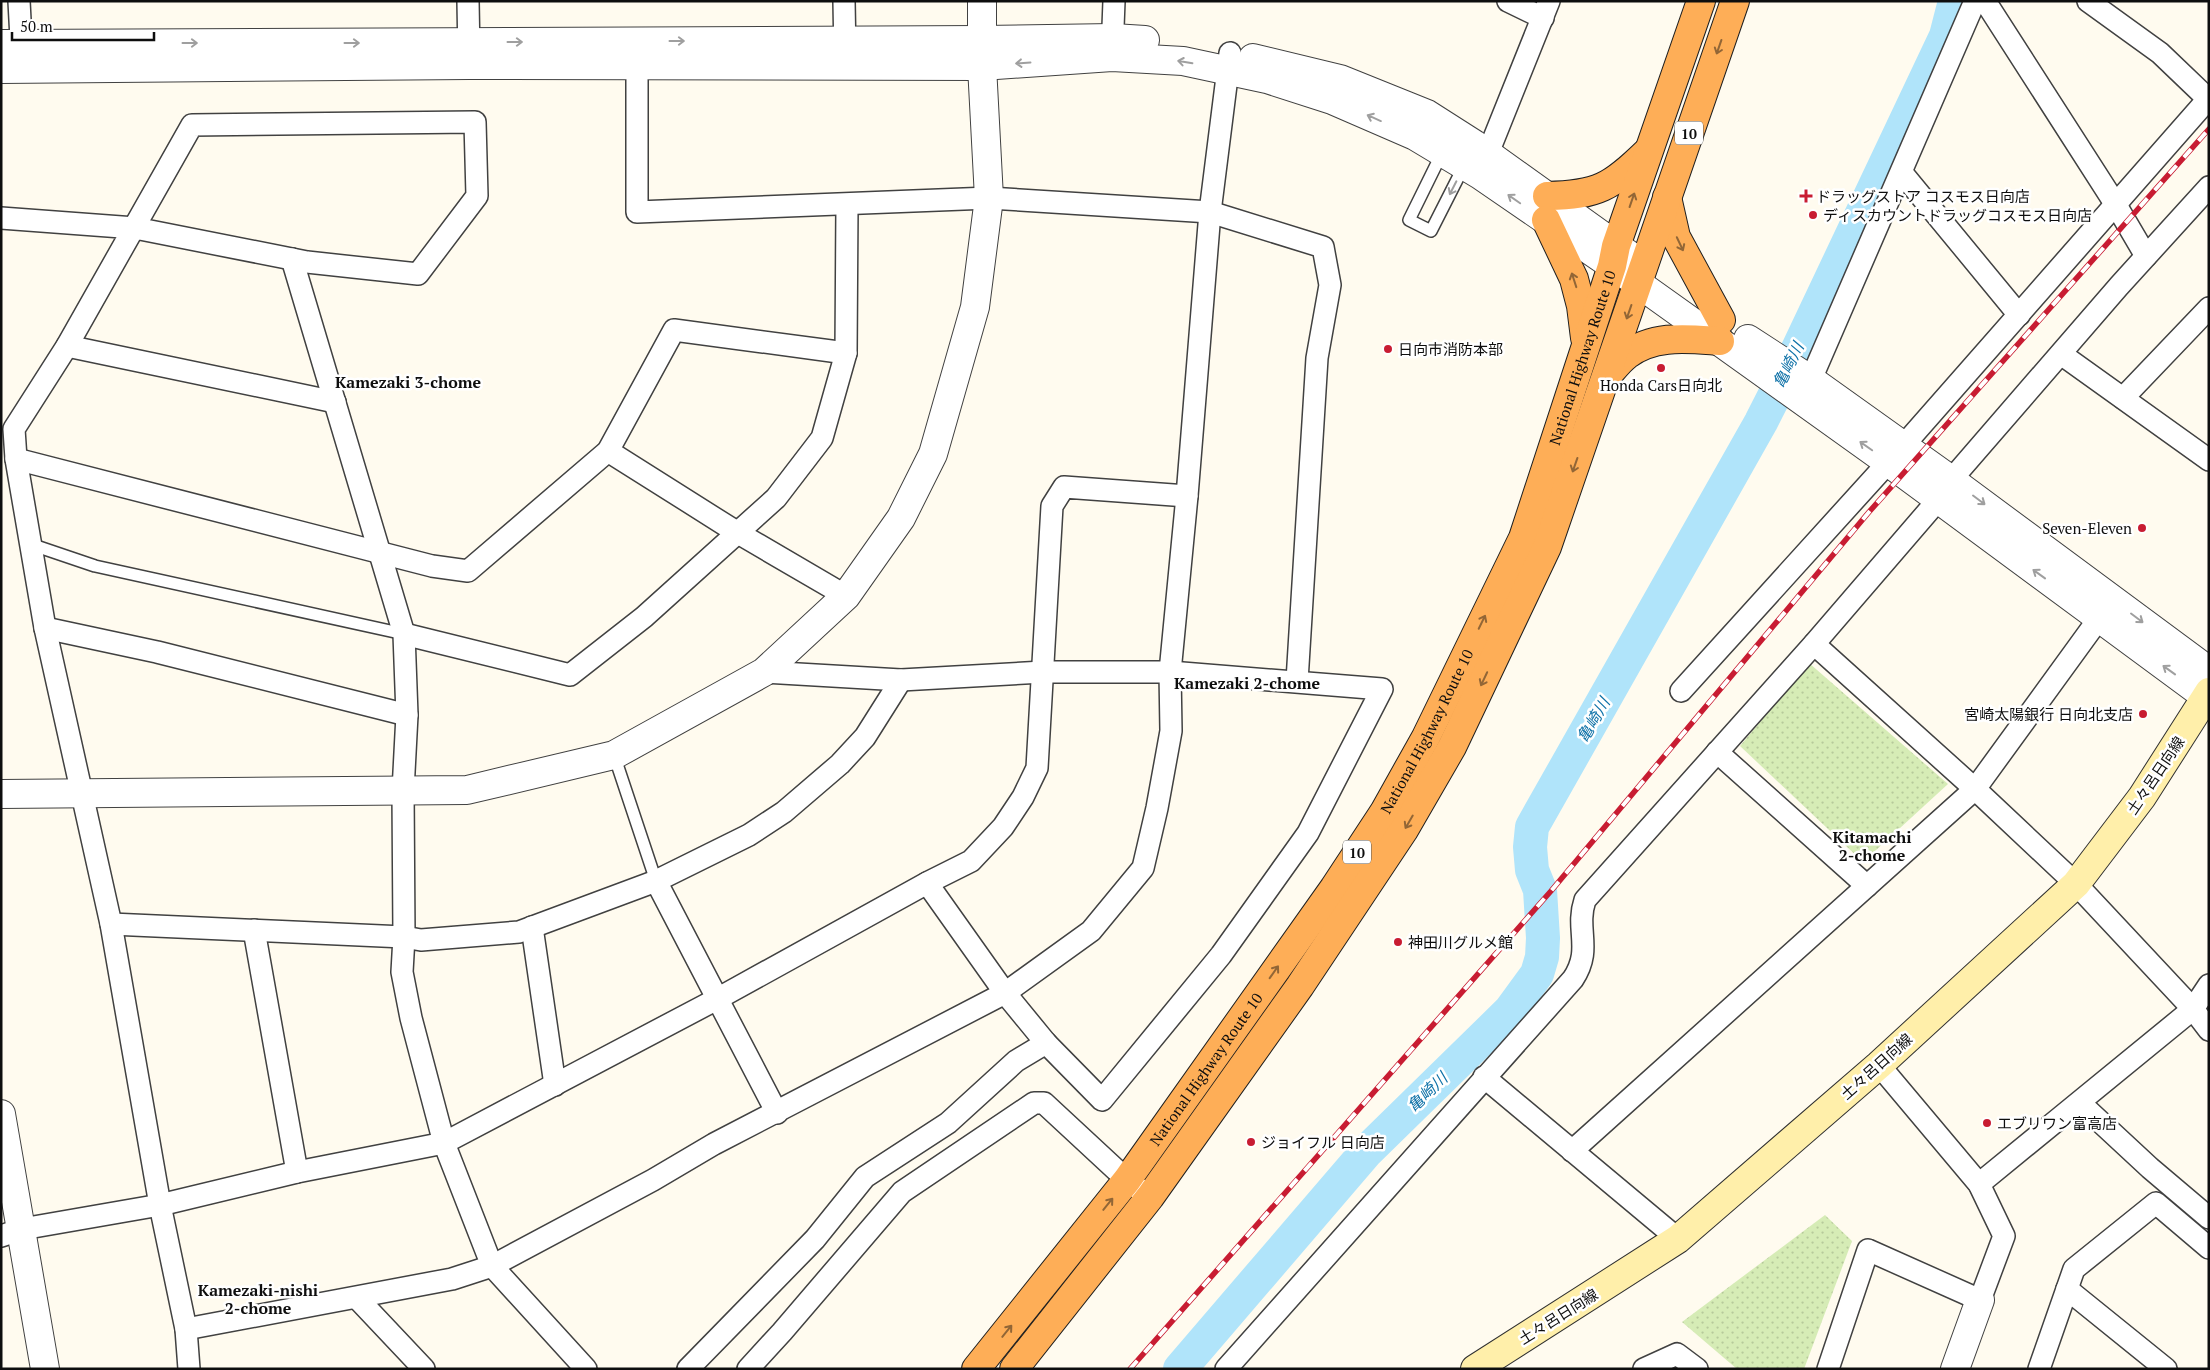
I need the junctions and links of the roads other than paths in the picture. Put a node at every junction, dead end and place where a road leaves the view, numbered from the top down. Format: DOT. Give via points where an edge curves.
graph roads {
  1 [pos="19,1"];
  2 [pos="468,1"];
  3 [pos="844,1"];
  4 [pos="982,1"];
  5 [pos="1114,1"];
  6 [pos="1508,1"];
  7 [pos="1701,1"];
  8 [pos="1735,1"];
  9 [pos="1975,1"];
  10 [pos="1985,1"];
  11 [pos="2088,1"];
  12 [pos="1546,10"];
  13 [pos="1112,48"];
  14 [pos="982,53"];
  15 [pos="469,54"];
  16 [pos="845,54"];
  17 [pos="11,56"];
  18 [pos="1228,62"];
  19 [pos="637,64"];
  20 [pos="2208,99"];
  21 [pos="1649,150"];
  22 [pos="1467,153"];
  23 [pos="1902,173"];
  24 [pos="2209,187"];
  25 [pos="1667,197"];
  26 [pos="989,198"];
  27 [pos="847,205"];
  28 [pos="2116,205"];
  29 [pos="1547,208"];
  30 [pos="1210,212"];
  31 [pos="1,218"];
  32 [pos="135,228"];
  33 [pos="1614,256"];
  34 [pos="2146,256"];
  35 [pos="292,259"];
  36 [pos="1641,275"];
  37 [pos="2209,308"];
  38 [pos="2019,315"];
  39 [pos="1721,331"];
  40 [pos="1586,345"];
  41 [pos="67,346"];
  42 [pos="846,353"];
  43 [pos="2061,354"];
  44 [pos="1606,376"];
  45 [pos="1806,390"];
  46 [pos="2123,398"];
  47 [pos="335,402"];
  48 [pos="608,451"];
  49 [pos="1896,454"];
  50 [pos="16,459"];
  51 [pos="2209,460"];
  52 [pos="1945,490"];
  53 [pos="1187,496"];
  54 [pos="738,533"];
  55 [pos="30,544"];
  56 [pos="380,551"];
  57 [pos="846,596"];
  58 [pos="2106,609"];
  59 [pos="45,628"];
  60 [pos="404,634"];
  61 [pos="1814,644"];
  62 [pos="764,672"];
  63 [pos="1043,672"];
  64 [pos="1170,672"];
  65 [pos="901,680"];
  66 [pos="1298,681"];
  67 [pos="2208,690"];
  68 [pos="1681,691"];
  69 [pos="407,715"];
  70 [pos="1717,752"];
  71 [pos="614,755"];
  72 [pos="1975,789"];
  73 [pos="403,791"];
  74 [pos="1,794"];
  75 [pos="82,794"];
  76 [pos="656,881"];
  77 [pos="927,883"];
  78 [pos="2076,884"];
  79 [pos="1867,886"];
  80 [pos="111,924"];
  81 [pos="532,927"];
  82 [pos="254,930"];
  83 [pos="404,937"];
  84 [pos="2209,985"];
  85 [pos="1005,993"];
  86 [pos="717,999"];
  87 [pos="2193,1009"];
  88 [pos="2209,1030"];
  89 [pos="1046,1043"];
  90 [pos="1879,1065"];
  91 [pos="1484,1077"];
  92 [pos="555,1085"];
  93 [pos="2080,1104"];
  94 [pos="776,1113"];
  95 [pos="1,1114"];
  96 [pos="444,1143"];
  97 [pos="1572,1150"];
  98 [pos="297,1172"];
  99 [pos="1127,1180"];
  100 [pos="1979,1184"];
  101 [pos="1150,1197"];
  102 [pos="160,1205"];
  103 [pos="2209,1218"];
  104 [pos="12,1232"];
  105 [pos="1678,1240"];
  106 [pos="2209,1248"];
  107 [pos="492,1266"];
  108 [pos="2068,1289"];
  109 [pos="357,1298"];
  110 [pos="1980,1300"];
  111 [pos="186,1329"];
  112 [pos="45,1369"];
  113 [pos="189,1369"];
  114 [pos="424,1369"];
  115 [pos="586,1369"];
  116 [pos="688,1369"];
  117 [pos="748,1369"];
  118 [pos="976,1369"];
  119 [pos="1014,1369"];
  120 [pos="1226,1369"];
  121 [pos="1475,1369"];
  122 [pos="1644,1369"];
  123 [pos="1697,1369"];
  124 [pos="1828,1369"];
  125 [pos="1955,1369"];
  126 [pos="2039,1369"];
  127 [pos="2166,1369"];
  1 -- 17 [label="street"];
  2 -- 15 [label="street"];
  3 -- 16 [label="street"];
  4 -- 14 [label="street"];
  5 -- 13 [label="street"];
  6 -- 12 [label="street"];
  7 -- 21 [label="highway, National Highway Route 10 / 10"];
  8 -- 25 [label="highway, National Highway Route 10 / 10, one-way"];
  9 -- 23 [label="street"];
  10 -- 28 [label="street"];
  11 -- 20 [label="street" via="2160,54"];
  12 -- 22 [label="street"];
  13 -- 14 [label="street"];
  13 -- 18 [label="street" via="1183,61"];
  14 -- 16 [label="street"];
  14 -- 26 [label="street"];
  15 -- 16 [label="street, one-way"];
  15 -- 17 [label="street"];
  15 -- 19 [label="street"];
  16 -- 19 [label="street"];
  18 -- 22 [label="street" via="1267,79 1332,100 1415,136"];
  18 -- 30 [label="street"];
  19 -- 27 [label="street" via="637,212"];
  20 -- 28 [label="street"];
  21 -- 29 [label="highway" via="1627,172 1599,190"];
  33 -- 21 [label="highway, National Highway Route 10 / 10, one-way"];
  22 -- 22 [label="lane, one-way" via="1430,231 1409,220"];
  22 -- 29 [label="street"];
  23 -- 38 [label="street"];
  23 -- 45 [label="street"];
  24 -- 34 [label="street"];
  25 -- 36 [label="highway, National Highway Route 10 / 10"];
  25 -- 39 [label="highway, one-way" via="1676,237"];
  26 -- 27 [label="street"];
  26 -- 30 [label="street"];
  26 -- 57 [label="street" via="975,307 933,454 902,518"];
  27 -- 42 [label="street"];
  28 -- 34 [label="street"];
  28 -- 38 [label="street"];
  29 -- 33 [label="street"];
  40 -- 29 [label="highway, one-way" via="1574,279"];
  30 -- 53 [label="street"];
  30 -- 66 [label="street" via="1323,247 1330,285 1317,358"];
  31 -- 32 [label="street"];
  32 -- 35 [label="street"];
  32 -- 35 [label="street" via="192,125 475,122 477,196 418,274"];
  32 -- 41 [label="street"];
  33 -- 36 [label="street"];
  33 -- 40 [label="highway, National Highway Route 10 / 10"];
  34 -- 43 [label="street"];
  35 -- 47 [label="street"];
  36 -- 39 [label="street"];
  36 -- 44 [label="highway, National Highway Route 10 / 10, one-way"];
  37 -- 46 [label="street"];
  38 -- 49 [label="street"];
  39 -- 44 [label="highway" via="1651,342 1628,354"];
  39 -- 45 [label="street"];
  99 -- 40 [label="highway, National Highway Route 10 / 10, one-way" via="1334,888 1384,812 1426,737 1523,538"];
  41 -- 47 [label="street"];
  41 -- 50 [label="street" via="14,429"];
  42 -- 48 [label="street" via="674,330"];
  42 -- 54 [label="street" via="822,438 776,498"];
  43 -- 46 [label="street"];
  43 -- 52 [label="street"];
  44 -- 101 [label="highway, National Highway Route 10 / 10, one-way" via="1547,547 1452,748 1360,899"];
  45 -- 49 [label="street"];
  46 -- 51 [label="street"];
  47 -- 56 [label="street"];
  48 -- 54 [label="street"];
  48 -- 56 [label="street" via="468,571 432,566"];
  49 -- 52 [label="street"];
  49 -- 68 [label="street"];
  50 -- 55 [label="street"];
  50 -- 56 [label="street"];
  52 -- 58 [label="street"];
  52 -- 61 [label="street"];
  53 -- 63 [label="street" via="1064,488 1052,506"];
  53 -- 64 [label="street"];
  54 -- 57 [label="street"];
  54 -- 60 [label="street" via="644,617 570,675"];
  55 -- 59 [label="street"];
  55 -- 60 [label="lane" via="95,566"];
  56 -- 60 [label="street"];
  57 -- 62 [label="street"];
  58 -- 67 [label="street"];
  58 -- 72 [label="street"];
  59 -- 69 [label="street" via="157,652"];
  59 -- 75 [label="street"];
  60 -- 69 [label="street"];
  61 -- 70 [label="street"];
  61 -- 72 [label="street"];
  62 -- 65 [label="street"];
  62 -- 71 [label="street"];
  63 -- 64 [label="street"];
  63 -- 65 [label="street"];
  63 -- 77 [label="street" via="1037,768 1022,797 1003,826 970,861"];
  64 -- 66 [label="street"];
  64 -- 85 [label="street" via="1170,731 1143,868 1091,931"];
  65 -- 76 [label="street" via="865,737 812,790 749,835"];
  66 -- 89 [label="street" via="1382,690 1308,833 1222,956 1102,1100"];
  67 -- 78 [label="main road, 土々呂日向線" via="2142,798"];
  69 -- 73 [label="street"];
  70 -- 79 [label="street"];
  70 -- 91 [label="street" via="1585,900 1581,913 1584,956 1581,967"];
  71 -- 73 [label="street" via="467,790"];
  71 -- 76 [label="lane"];
  72 -- 78 [label="street"];
  72 -- 79 [label="street"];
  73 -- 75 [label="street"];
  73 -- 83 [label="street"];
  74 -- 75 [label="street"];
  75 -- 80 [label="street"];
  76 -- 81 [label="street"];
  76 -- 86 [label="street"];
  77 -- 85 [label="street"];
  77 -- 86 [label="street"];
  78 -- 87 [label="street"];
  78 -- 90 [label="main road, 土々呂日向線"];
  79 -- 97 [label="street"];
  80 -- 82 [label="street"];
  80 -- 102 [label="street"];
  81 -- 83 [label="street" via="519,932 421,940"];
  81 -- 92 [label="street"];
  82 -- 83 [label="street"];
  82 -- 98 [label="street"];
  83 -- 96 [label="street" via="402,972 409,1009"];
  84 -- 87 [label="street"];
  85 -- 89 [label="street"];
  85 -- 94 [label="street"];
  86 -- 92 [label="street"];
  86 -- 94 [label="street"];
  87 -- 88 [label="street"];
  87 -- 93 [label="street"];
  89 -- 116 [label="street" via="1016,1061 948,1122 865,1177 815,1239"];
  90 -- 100 [label="street"];
  90 -- 105 [label="main road, 土々呂日向線"];
  91 -- 97 [label="street"];
  91 -- 120 [label="street"];
  92 -- 96 [label="street"];
  93 -- 100 [label="street"];
  93 -- 103 [label="street"];
  94 -- 107 [label="street"];
  95 -- 104 [label="street"];
  96 -- 98 [label="street"];
  96 -- 107 [label="street"];
  97 -- 105 [label="street"];
  98 -- 102 [label="street"];
  99 -- 101 [label="street"];
  99 -- 117 [label="street" via="1044,1103 1034,1103 902,1192"];
  118 -- 99 [label="highway, National Highway Route 10 / 10, one-way"];
  100 -- 110 [label="street" via="2004,1236"];
  101 -- 119 [label="highway, National Highway Route 10 / 10"];
  102 -- 104 [label="street"];
  102 -- 111 [label="street"];
  104 -- 112 [label="street"];
  105 -- 121 [label="main road, 土々呂日向線"];
  106 -- 108 [label="street" via="2156,1203 2074,1269"];
  107 -- 109 [label="street" via="452,1279"];
  107 -- 115 [label="street"];
  108 -- 126 [label="street"];
  108 -- 127 [label="street"];
  109 -- 111 [label="street"];
  109 -- 114 [label="street"];
  110 -- 124 [label="street" via="1868,1250"];
  110 -- 125 [label="street"];
  111 -- 113 [label="street"];
  122 -- 123 [label="street" via="1677,1354"];
}
